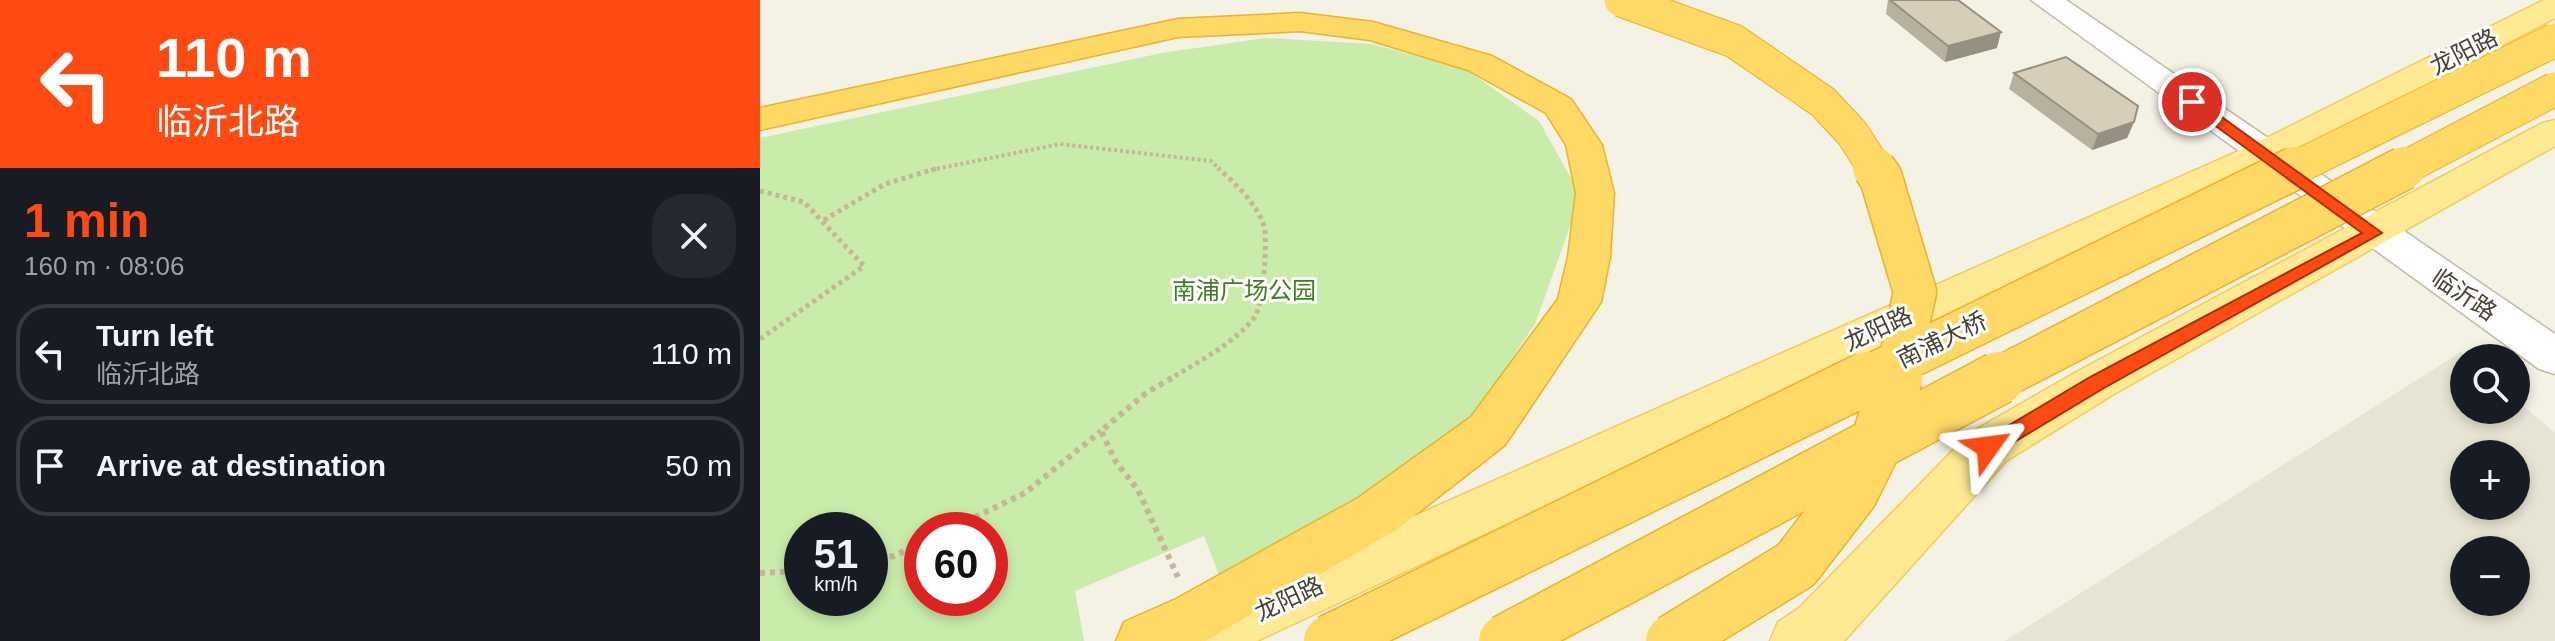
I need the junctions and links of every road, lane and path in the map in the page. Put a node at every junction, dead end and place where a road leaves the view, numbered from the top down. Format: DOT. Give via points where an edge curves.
graph roads {
  1 [pos="1218,0"];
  2 [pos="1621,0"];
  3 [pos="2046,0"];
  4 [pos="2555,6"];
  5 [pos="2555,40"];
  6 [pos="2555,89"];
  7 [pos="760,92"];
  8 [pos="760,119"];
  9 [pos="2555,131"];
  10 [pos="2265,153"];
  11 [pos="760,191"];
  12 [pos="824,220"];
  13 [pos="2373,233"];
  14 [pos="760,339"];
  15 [pos="2555,357"];
  16 [pos="1101,431"];
  17 [pos="985,512"];
  18 [pos="784,572"];
  19 [pos="760,573"];
  20 [pos="1196,629"];
  21 [pos="1145,641"];
  22 [pos="1330,641"];
  23 [pos="1505,641"];
  24 [pos="1672,641"];
  25 [pos="1799,641"];
  1 -- 7 [label="highway"];
  2 -- 24 [label="highway, bridge" via="1734,41 1823,102 1852,133 1881,178 1915,292 1879,437 1852,492 1796,565"];
  3 -- 10 [label="street, 临沂路"];
  4 -- 10 [label="main road, 龙阳路"];
  5 -- 22 [label="highway, 南浦大桥, bridge"];
  6 -- 23 [label="highway, bridge"];
  8 -- 20 [label="highway" via="1178,28 1240,23 1315,24 1426,44 1480,63 1559,106 1584,145 1595,193 1579,302 1540,360 1488,431 1377,514"];
  9 -- 13 [label="main road"];
  10 -- 13 [label="street, 临沂路"];
  10 -- 20 [label="main road, 龙阳路"];
  11 -- 12 [label="path" via="804,202"];
  12 -- 14 [label="path" via="864,266"];
  12 -- 16 [label="path" via="885,184 1011,151 1060,144 1211,161 1238,186 1264,226 1257,316 1217,351 1146,393"];
  13 -- 15 [label="street, 临沂路"];
  13 -- 25 [label="main road" via="1988,447 1819,627"];
  16 -- 17 [label="path" via="1025,493"];
  16 -- 20 [label="path" via="1138,490"];
  18 -- 19 [label="path"];
  20 -- 21 [label="highway"];
}
